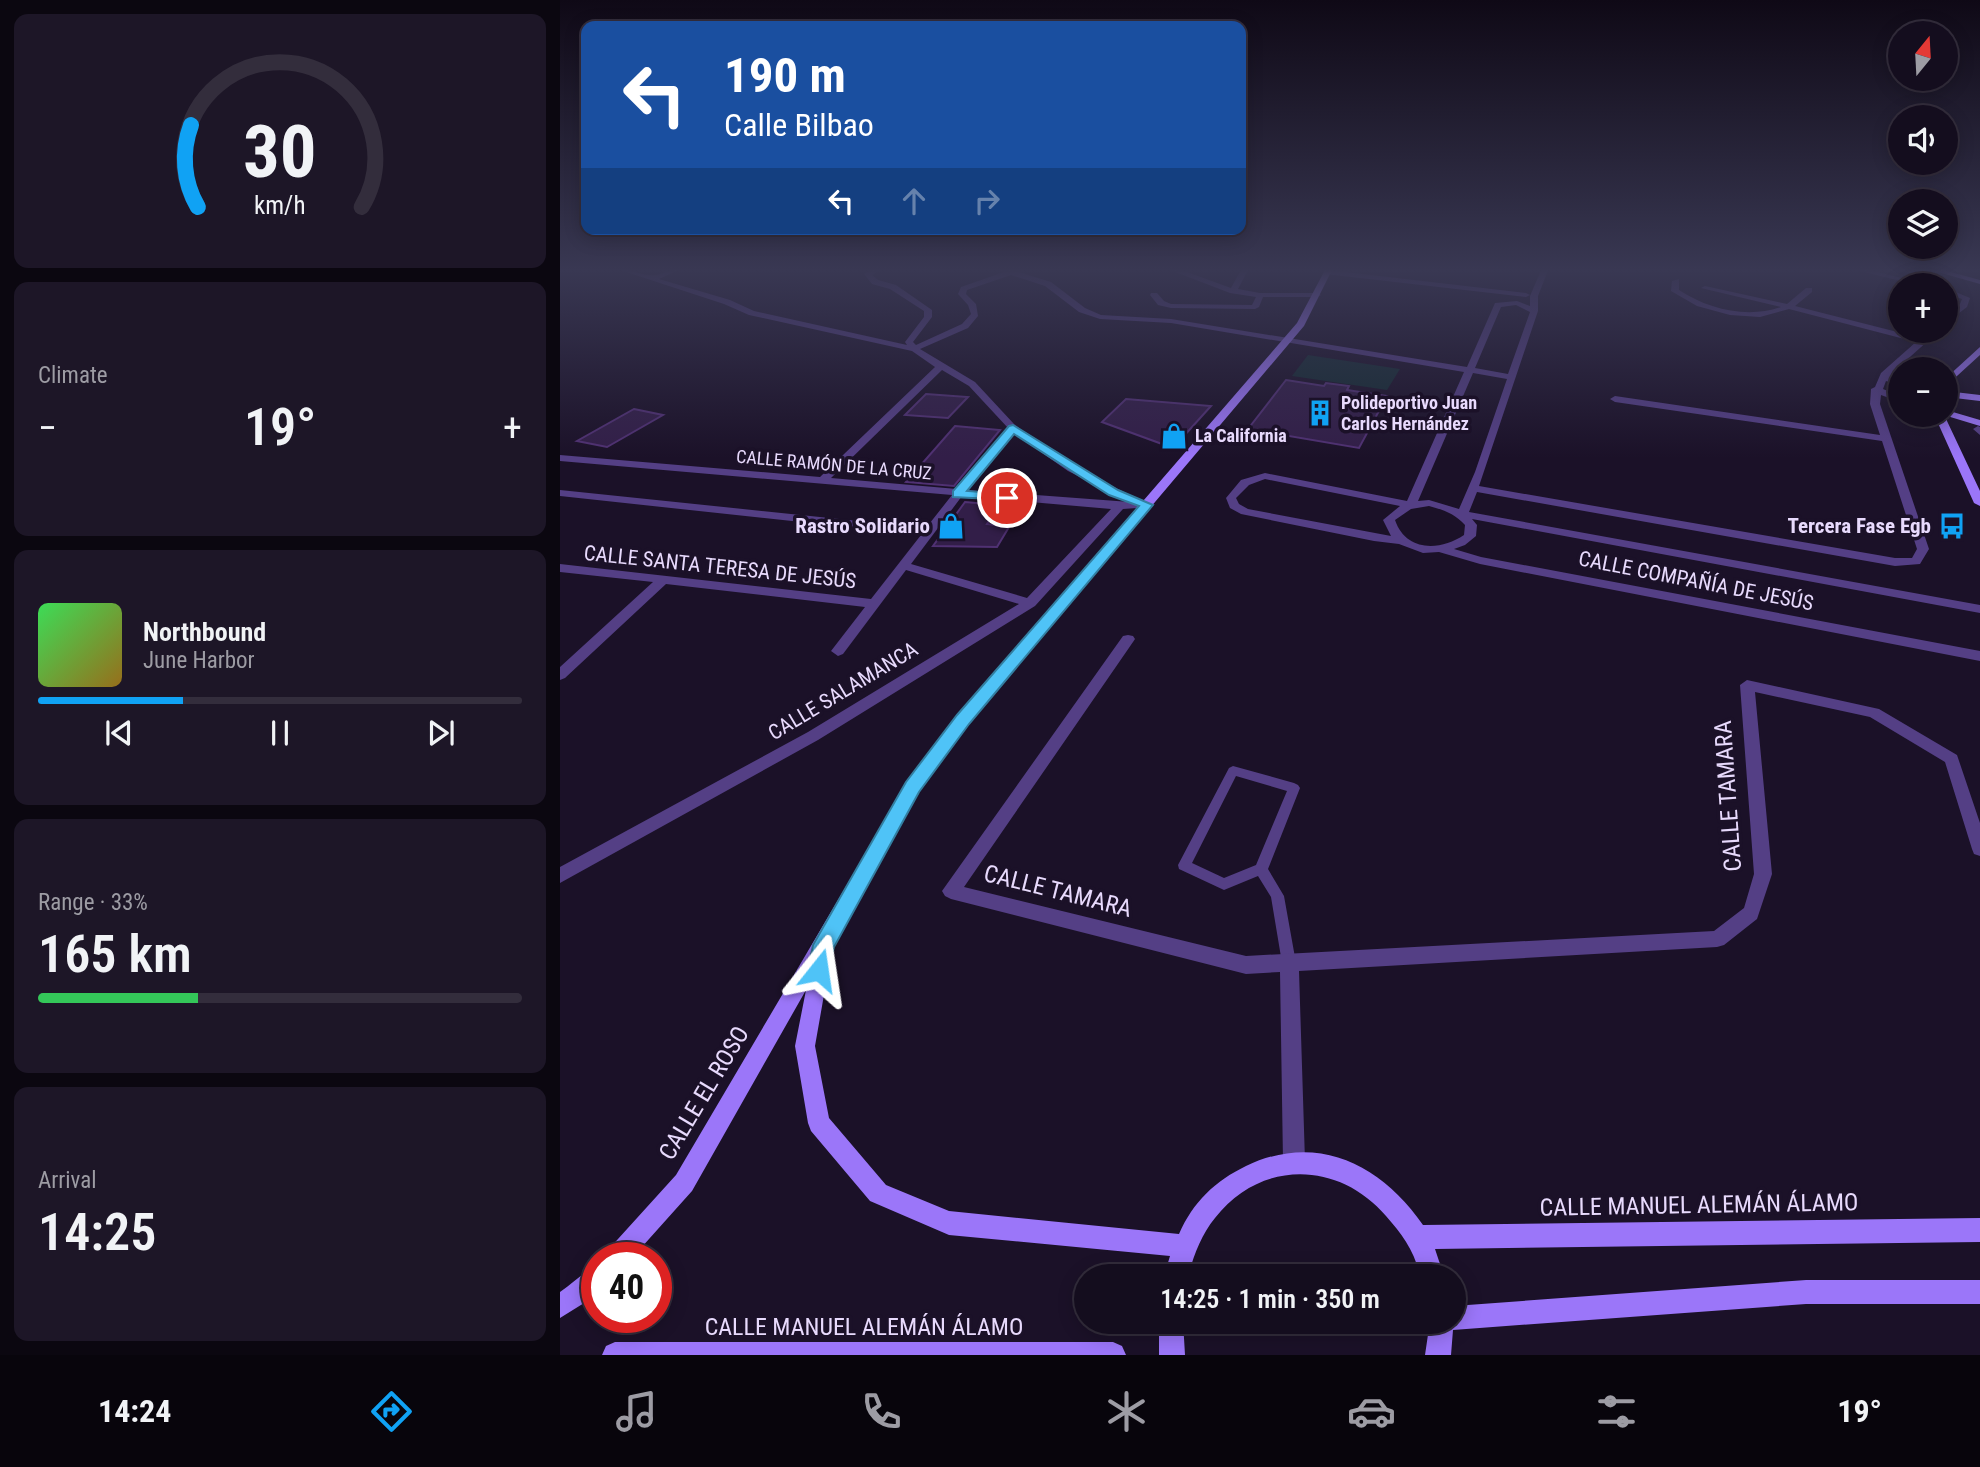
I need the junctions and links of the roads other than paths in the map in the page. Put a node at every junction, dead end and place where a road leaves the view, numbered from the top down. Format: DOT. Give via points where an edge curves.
graph roads {
  1 [pos="827,331"];
  2 [pos="917,331"];
  3 [pos="953,331"];
  4 [pos="1230,331"];
  5 [pos="1295,331"];
  6 [pos="1486,331"];
  7 [pos="1527,331"];
  8 [pos="1287,341"];
  9 [pos="1921,343"];
  10 [pos="914,349"];
  11 [pos="1980,350"];
  12 [pos="940,368"];
  13 [pos="1469,370"];
  14 [pos="1884,375"];
  15 [pos="1958,375"];
  16 [pos="1511,377"];
  17 [pos="1888,378"];
  18 [pos="1888,388"];
  19 [pos="1876,389"];
  20 [pos="1958,392"];
  21 [pos="1888,394"];
  22 [pos="1980,398"];
  23 [pos="1615,399"];
  24 [pos="1888,402"];
  25 [pos="1875,404"];
  26 [pos="1958,420"];
  27 [pos="1945,427"];
  28 [pos="1013,428"];
  29 [pos="1979,428"];
  30 [pos="1887,439"];
  31 [pos="560,458"];
  32 [pos="822,481"];
  33 [pos="1474,488"];
  34 [pos="560,493"];
  35 [pos="958,494"];
  36 [pos="1980,503"];
  37 [pos="1147,505"];
  38 [pos="1411,505"];
  39 [pos="1120,506"];
  40 [pos="1462,514"];
  41 [pos="930,532"];
  42 [pos="1401,541"];
  43 [pos="1443,550"];
  44 [pos="905,566"];
  45 [pos="560,568"];
  46 [pos="663,580"];
  47 [pos="1980,597"];
  48 [pos="1030,603"];
  49 [pos="876,604"];
  50 [pos="1953,604"];
  51 [pos="1980,610"];
  52 [pos="1128,639"];
  53 [pos="838,651"];
  54 [pos="1942,651"];
  55 [pos="1980,656"];
  56 [pos="1980,667"];
  57 [pos="560,675"];
  58 [pos="1980,849"];
  59 [pos="1261,869"];
  60 [pos="560,876"];
  61 [pos="824,945"];
  62 [pos="1289,963"];
  63 [pos="1294,1161"];
  64 [pos="1980,1230"];
  65 [pos="1418,1237"];
  66 [pos="631,1242"];
  67 [pos="1184,1246"];
  68 [pos="1180,1264"];
  69 [pos="1428,1264"];
  70 [pos="1980,1292"];
  71 [pos="581,1293"];
  72 [pos="560,1306"];
  73 [pos="1466,1317"];
  74 [pos="1171,1334"];
  75 [pos="1440,1334"];
  76 [pos="615,1355"];
  77 [pos="1113,1355"];
  78 [pos="1172,1355"];
  79 [pos="1438,1355"];
  1 -- 10 [label="street"];
  2 -- 10 [label="street" via="909,342"];
  3 -- 10 [label="street"];
  4 -- 8 [label="street"];
  5 -- 8 [label="street, CALLE EL ROSO"];
  6 -- 13 [label="street"];
  7 -- 16 [label="street"];
  8 -- 13 [label="street"];
  8 -- 37 [label="street, CALLE EL ROSO"];
  9 -- 14 [label="street"];
  10 -- 12 [label="street"];
  11 -- 15 [label="street"];
  12 -- 28 [label="street" via="967,380"];
  12 -- 32 [label="street"];
  13 -- 16 [label="street"];
  13 -- 38 [label="street"];
  14 -- 17 [label="street"];
  14 -- 19 [label="street"];
  16 -- 33 [label="street"];
  18 -- 19 [label="street"];
  19 -- 21 [label="street"];
  19 -- 25 [label="street"];
  20 -- 22 [label="street"];
  23 -- 30 [label="street"];
  24 -- 25 [label="street"];
  25 -- 30 [label="street"];
  26 -- 29 [label="street"];
  27 -- 36 [label="street"];
  28 -- 35 [label="street"];
  28 -- 37 [label="street" via="1113,492"];
  30 -- 33 [label="street" via="1923,549 1916,561 1895,562"];
  31 -- 32 [label="street, CALLE RAMÓN DE LA CRUZ"];
  32 -- 35 [label="street, CALLE RAMÓN DE LA CRUZ"];
  33 -- 40 [label="street"];
  34 -- 41 [label="street"];
  35 -- 39 [label="street, CALLE RAMÓN DE LA CRUZ"];
  35 -- 41 [label="street"];
  37 -- 39 [label="street, CALLE RAMÓN DE LA CRUZ"];
  37 -- 61 [label="street, CALLE EL ROSO" via="963,719 913,787"];
  38 -- 40 [label="street" via="1429,503"];
  38 -- 42 [label="street" via="1396,510 1389,520 1390,531"];
  38 -- 42 [label="street" via="1265,476 1241,484 1231,498 1234,506 1245,512"];
  39 -- 48 [label="street, CALLE SALAMANCA"];
  40 -- 43 [label="street" via="1471,525 1470,536"];
  40 -- 50 [label="street, CALLE COMPAÑÍA DE JESÚS"];
  41 -- 44 [label="street"];
  42 -- 43 [label="street"];
  43 -- 54 [label="street, CALLE COMPAÑÍA DE JESÚS"];
  44 -- 48 [label="street"];
  44 -- 49 [label="street"];
  45 -- 46 [label="street, CALLE SANTA TERESA DE JESÚS"];
  46 -- 49 [label="street, CALLE SANTA TERESA DE JESÚS"];
  46 -- 57 [label="street"];
  47 -- 50 [label="street, CALLE COMPAÑÍA DE JESÚS"];
  48 -- 60 [label="street, CALLE SALAMANCA" via="813,736"];
  49 -- 53 [label="street"];
  50 -- 51 [label="street, CALLE COMPAÑÍA DE JESÚS"];
  52 -- 62 [label="street, CALLE TAMARA" via="951,891 1246,965"];
  54 -- 55 [label="street, CALLE COMPAÑÍA DE JESÚS"];
  54 -- 56 [label="street, CALLE COMPAÑÍA DE JESÚS"];
  58 -- 62 [label="street, CALLE TAMARA" via="1952,760 1874,713 1747,685 1763,874 1751,913 1717,939"];
  59 -- 59 [label="lane" via="1294,788 1233,771 1184,865 1224,884"];
  59 -- 62 [label="lane" via="1277,896"];
  61 -- 66 [label="street, CALLE EL ROSO" via="684,1183"];
  61 -- 67 [label="street" via="806,1046 819,1123 878,1193 948,1223"];
  62 -- 63 [label="street"];
  63 -- 65 [label="street" via="1329,1164 1363,1178 1393,1203"];
  63 -- 67 [label="street" via="1251,1173 1213,1202"];
  64 -- 65 [label="street, CALLE MANUEL ALEMÁN ÁLAMO"];
  65 -- 69 [label="street"];
  67 -- 68 [label="street"];
  70 -- 73 [label="street" via="1806,1292"];
  71 -- 72 [label="street"];
  74 -- 78 [label="street"];
  75 -- 79 [label="street"];
  76 -- 77 [label="street, CALLE MANUEL ALEMÁN ÁLAMO"];
}
